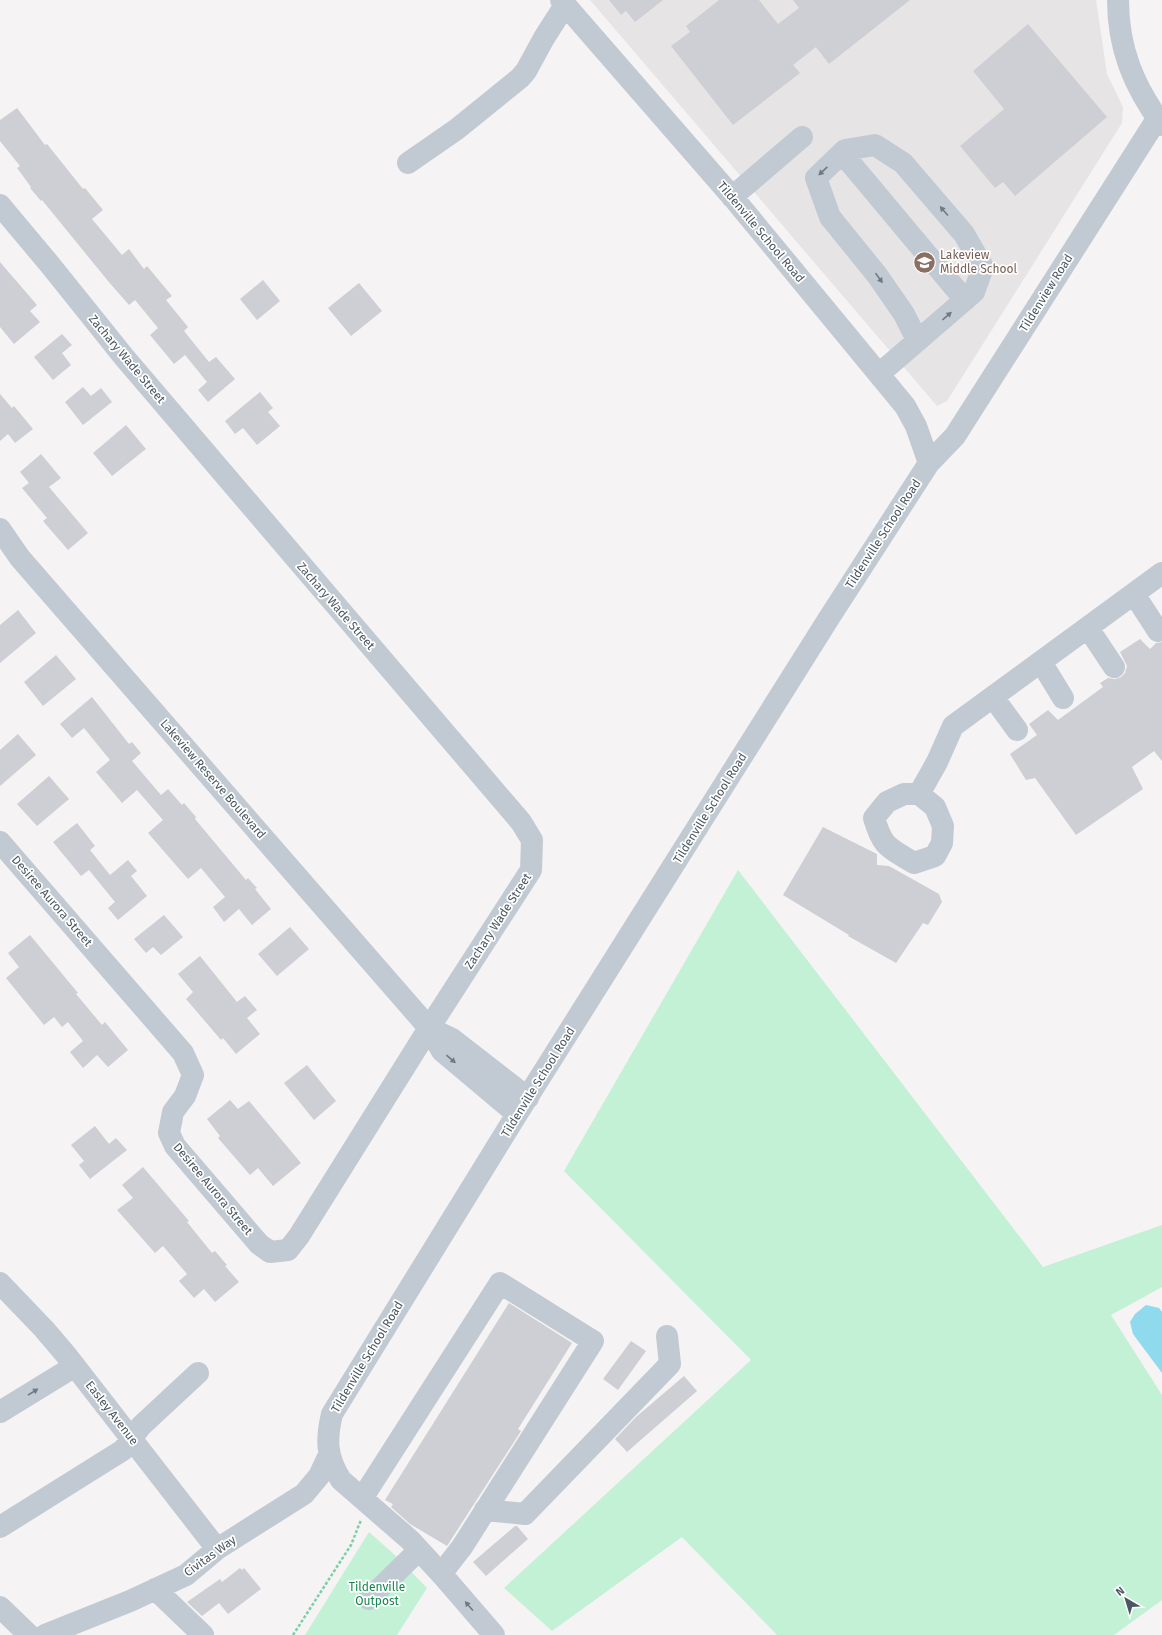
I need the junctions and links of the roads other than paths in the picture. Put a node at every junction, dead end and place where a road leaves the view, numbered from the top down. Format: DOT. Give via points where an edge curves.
graph roads {
  1 [pos="1118,0"];
  2 [pos="563,3"];
  3 [pos="1160,122"];
  4 [pos="802,137"];
  5 [pos="842,153"];
  6 [pos="408,163"];
  7 [pos="732,197"];
  8 [pos="0,205"];
  9 [pos="965,300"];
  10 [pos="917,340"];
  11 [pos="879,374"];
  12 [pos="929,463"];
  13 [pos="0,529"];
  14 [pos="1162,573"];
  15 [pos="1134,594"];
  16 [pos="1088,628"];
  17 [pos="1158,631"];
  18 [pos="1041,662"];
  19 [pos="1114,667"];
  20 [pos="993,697"];
  21 [pos="1063,698"];
  22 [pos="1017,730"];
  23 [pos="919,794"];
  24 [pos="0,842"];
  25 [pos="429,1028"];
  26 [pos="523,1106"];
  27 [pos="0,1283"];
  28 [pos="667,1336"];
  29 [pos="75,1366"];
  30 [pos="198,1373"];
  31 [pos="0,1412"];
  32 [pos="132,1439"];
  33 [pos="329,1455"];
  34 [pos="362,1507"];
  35 [pos="485,1510"];
  36 [pos="0,1527"];
  37 [pos="217,1549"];
  38 [pos="418,1550"];
  39 [pos="443,1576"];
  40 [pos="155,1589"];
  41 [pos="369,1599"];
  42 [pos="0,1607"];
  43 [pos="29,1635"];
  44 [pos="45,1635"];
  45 [pos="203,1635"];
  46 [pos="494,1635"];
  1 -- 3 [label="street" via="1122,45 1132,73"];
  2 -- 6 [label="street" via="520,78 457,129"];
  2 -- 7 [label="street, Tildenville School Road"];
  3 -- 12 [label="street, Tildenview Road" via="955,436"];
  4 -- 7 [label="street"];
  5 -- 9 [label="street"];
  9 -- 5 [label="street, one-way" via="974,292 983,268 964,234 903,163 875,145 845,150"];
  5 -- 10 [label="street, one-way" via="816,178 830,217 882,282 904,314"];
  7 -- 11 [label="street, Tildenville School Road"];
  8 -- 25 [label="street, Zachary Wade Street" via="124,357 521,822 532,840 531,870"];
  10 -- 9 [label="street, one-way"];
  10 -- 11 [label="street"];
  11 -- 12 [label="street, Tildenville School Road" via="905,406 916,426"];
  12 -- 26 [label="street, Tildenville School Road"];
  13 -- 25 [label="street, Lakeview Reserve Boulevard" via="20,558"];
  14 -- 15 [label="street"];
  15 -- 16 [label="street"];
  15 -- 17 [label="street"];
  16 -- 18 [label="street"];
  16 -- 19 [label="street"];
  18 -- 20 [label="street"];
  18 -- 21 [label="street"];
  20 -- 22 [label="street"];
  20 -- 23 [label="street" via="953,726"];
  24 -- 25 [label="street, Desiree Aurora Street" via="184,1053 193,1075 185,1096 173,1112 169,1133 175,1146 259,1244 270,1252 288,1250 299,1236"];
  25 -- 26 [label="street, Lakeview Reserve Boulevard" via="442,1051"];
  26 -- 33 [label="street, Tildenville School Road" via="332,1414 328,1433"];
  27 -- 29 [label="street, Easley Avenue"];
  28 -- 35 [label="street" via="670,1364 525,1514"];
  31 -- 29 [label="street, one-way"];
  29 -- 32 [label="street, Easley Avenue"];
  30 -- 32 [label="street" via="141,1426"];
  32 -- 36 [label="street" via="123,1450"];
  32 -- 37 [label="street, Easley Avenue"];
  33 -- 34 [label="street, Tildenville School Road" via="334,1470"];
  33 -- 37 [label="street, Civitas Way" via="319,1476 304,1494"];
  34 -- 35 [label="street" via="500,1283 593,1341"];
  34 -- 38 [label="street, Tildenville School Road"];
  35 -- 39 [label="street"];
  37 -- 40 [label="street, Civitas Way" via="186,1575"];
  38 -- 39 [label="street, Tildenville School Road"];
  38 -- 41 [label="street"];
  46 -- 39 [label="street, Tildenville School Road, one-way"];
  40 -- 44 [label="street, Civitas Way"];
  40 -- 45 [label="street"];
  42 -- 43 [label="street"];
}
